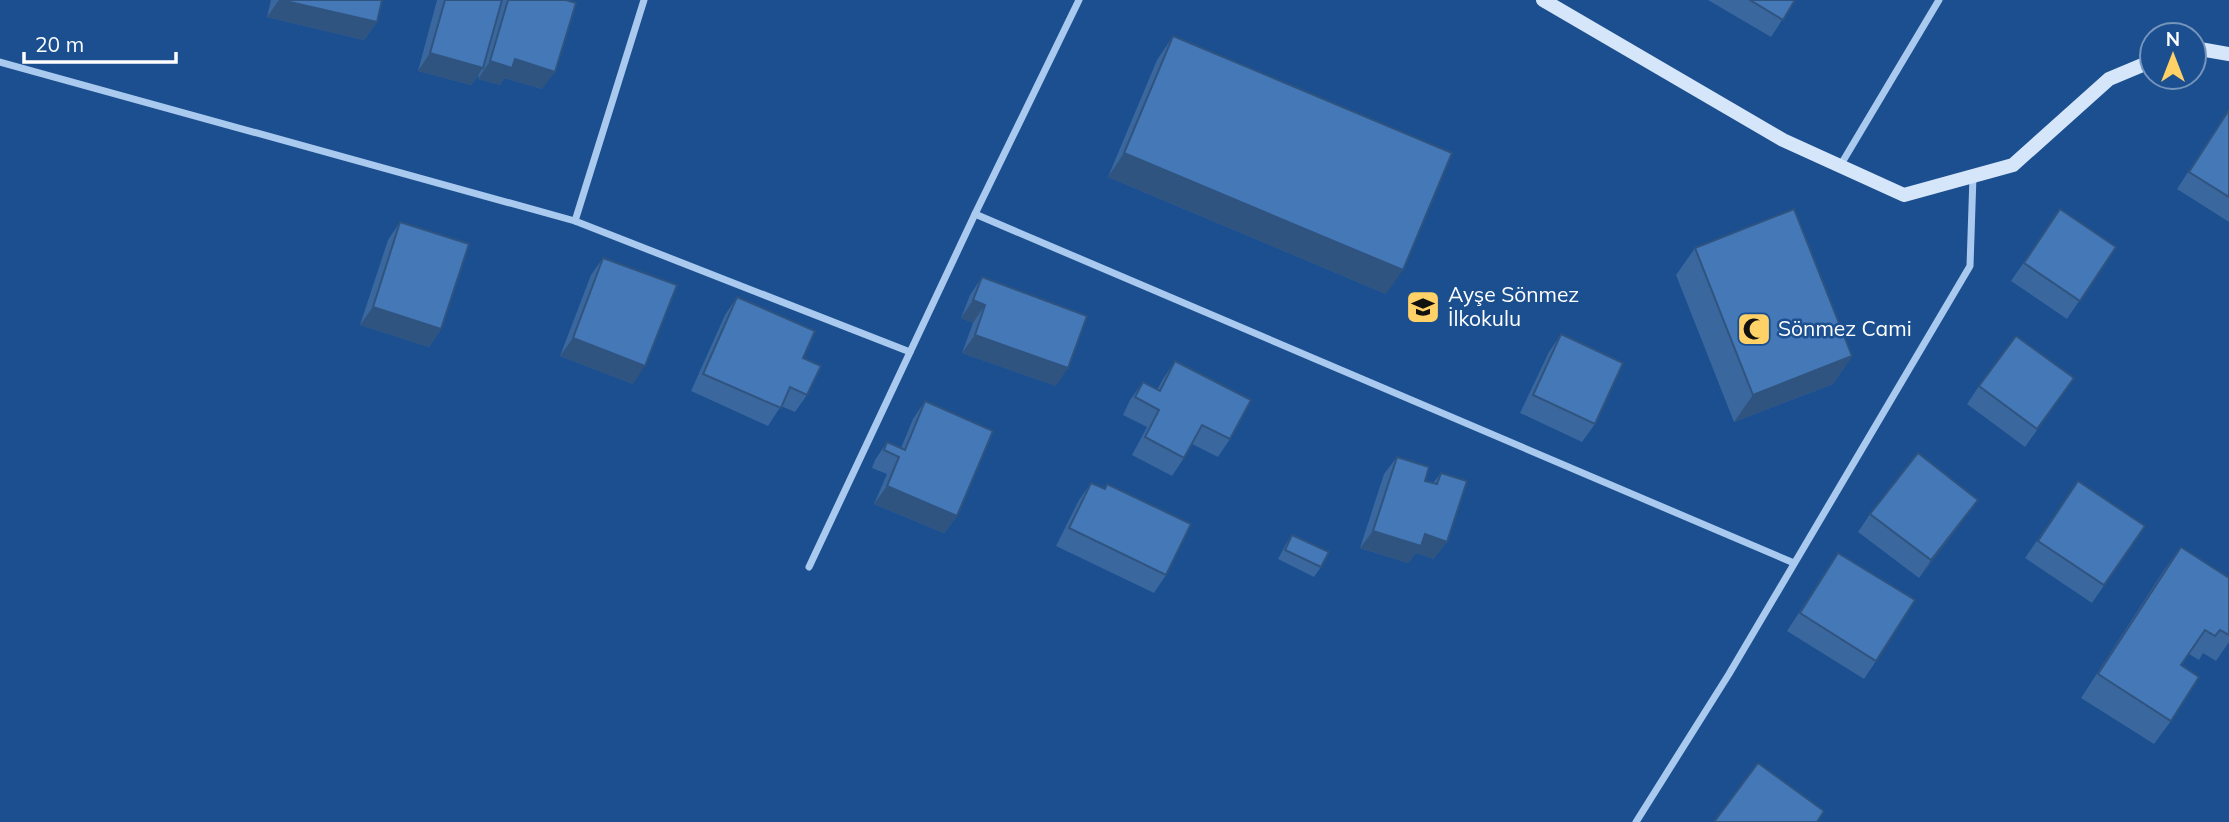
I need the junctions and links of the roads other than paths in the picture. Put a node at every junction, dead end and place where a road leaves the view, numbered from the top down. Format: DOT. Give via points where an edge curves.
graph roads {
  1 [pos="643,0"];
  2 [pos="1079,0"];
  3 [pos="1543,0"];
  4 [pos="1939,0"];
  5 [pos="2208,50"];
  6 [pos="2229,54"];
  7 [pos="0,62"];
  8 [pos="2138,67"];
  9 [pos="1840,166"];
  10 [pos="1973,176"];
  11 [pos="975,214"];
  12 [pos="575,220"];
  13 [pos="910,352"];
  14 [pos="1794,564"];
  15 [pos="809,567"];
  16 [pos="1636,822"];
  1 -- 12 [label="street"];
  2 -- 11 [label="street"];
  3 -- 9 [label="street" via="1783,140"];
  4 -- 9 [label="street"];
  5 -- 6 [label="street"];
  7 -- 12 [label="street"];
  8 -- 10 [label="street" via="2109,79 2013,165"];
  9 -- 10 [label="street" via="1904,195"];
  10 -- 14 [label="street" via="1970,266"];
  11 -- 13 [label="street"];
  11 -- 14 [label="street"];
  12 -- 13 [label="street"];
  13 -- 15 [label="street"];
  14 -- 16 [label="street"];
}
